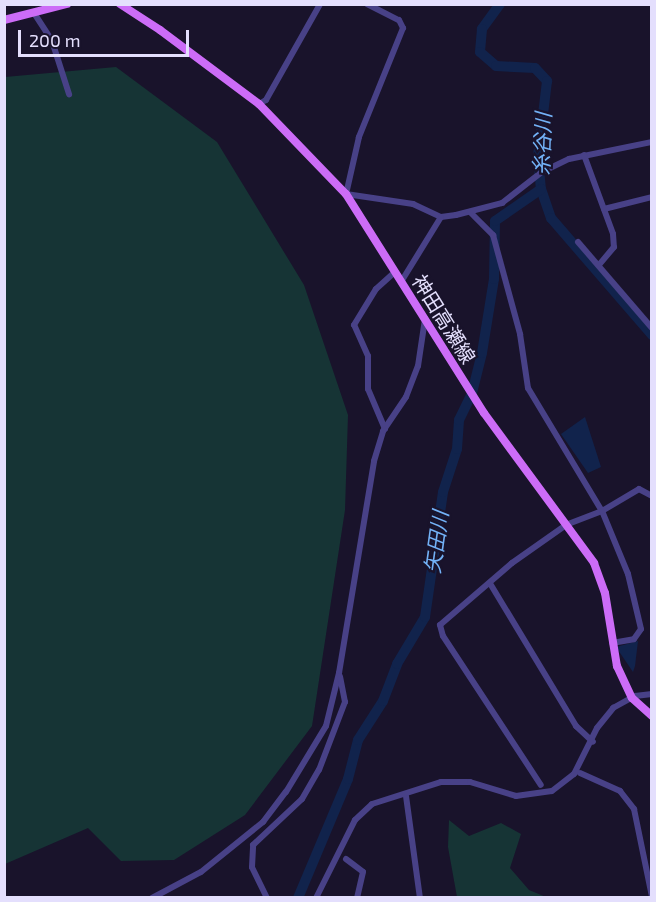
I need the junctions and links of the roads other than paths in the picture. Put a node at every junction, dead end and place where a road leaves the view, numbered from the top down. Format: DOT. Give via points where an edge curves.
graph roads {
  1 [pos="67,4"];
  2 [pos="120,4"];
  3 [pos="320,4"];
  4 [pos="367,4"];
  5 [pos="34,13"];
  6 [pos="4,20"];
  7 [pos="69,94"];
  8 [pos="259,104"];
  9 [pos="651,143"];
  10 [pos="584,155"];
  11 [pos="346,194"];
  12 [pos="651,197"];
  13 [pos="604,209"];
  14 [pos="470,212"];
  15 [pos="441,217"];
  16 [pos="578,242"];
  17 [pos="599,265"];
  18 [pos="395,272"];
  19 [pos="402,282"];
  20 [pos="425,319"];
  21 [pos="651,328"];
  22 [pos="385,429"];
  23 [pos="651,496"];
  24 [pos="602,511"];
  25 [pos="566,525"];
  26 [pos="491,585"];
  27 [pos="611,643"];
  28 [pos="339,673"];
  29 [pos="651,694"];
  30 [pos="632,698"];
  31 [pos="651,716"];
  32 [pos="592,741"];
  33 [pos="580,773"];
  34 [pos="541,785"];
  35 [pos="406,796"];
  36 [pos="346,859"];
  37 [pos="648,860"];
  38 [pos="152,897"];
  39 [pos="267,897"];
  40 [pos="316,897"];
  41 [pos="357,897"];
  42 [pos="420,897"];
  43 [pos="651,897"];
  1 -- 5 [label="main road"];
  2 -- 8 [label="main road, 神田高瀬線"];
  3 -- 8 [label="street" via="266,100"];
  4 -- 11 [label="street" via="399,20 403,28 359,137"];
  5 -- 6 [label="main road"];
  5 -- 7 [label="street" via="52,41"];
  8 -- 11 [label="main road, 神田高瀬線"];
  9 -- 10 [label="street"];
  10 -- 13 [label="street"];
  10 -- 14 [label="street" via="545,170 502,203"];
  11 -- 15 [label="street" via="413,204"];
  11 -- 18 [label="main road, 神田高瀬線"];
  12 -- 13 [label="street"];
  13 -- 17 [label="street" via="614,247"];
  14 -- 15 [label="street"];
  14 -- 24 [label="street" via="493,235 520,334 528,388"];
  15 -- 19 [label="street"];
  16 -- 17 [label="street"];
  17 -- 21 [label="street"];
  18 -- 19 [label="main road, 神田高瀬線"];
  18 -- 22 [label="street" via="376,289 354,325 368,356 368,389"];
  19 -- 20 [label="main road, 神田高瀬線"];
  20 -- 22 [label="street" via="410,387"];
  20 -- 25 [label="main road, 神田高瀬線" via="516,460"];
  22 -- 28 [label="street" via="374,461"];
  23 -- 24 [label="street" via="639,489"];
  24 -- 25 [label="street"];
  24 -- 27 [label="street" via="628,574 641,629 634,639"];
  25 -- 26 [label="street" via="512,563"];
  25 -- 27 [label="main road, 神田高瀬線" via="598,571 606,593"];
  26 -- 32 [label="street" via="576,726"];
  26 -- 34 [label="street" via="442,620 443,636"];
  27 -- 30 [label="main road, 神田高瀬線"];
  28 -- 38 [label="street" via="326,726 297,776 263,822 201,872"];
  28 -- 39 [label="street" via="345,702 319,770 302,799 254,845 252,867"];
  29 -- 30 [label="street"];
  30 -- 31 [label="main road, 神田高瀬線"];
  30 -- 32 [label="street" via="608,713"];
  32 -- 40 [label="street" via="569,779 542,795 516,796 456,781 426,784 372,804 355,820"];
  33 -- 37 [label="street" via="609,784 626,797 634,809"];
  35 -- 42 [label="street"];
  36 -- 41 [label="street" via="363,872"];
  37 -- 43 [label="street"];
}
